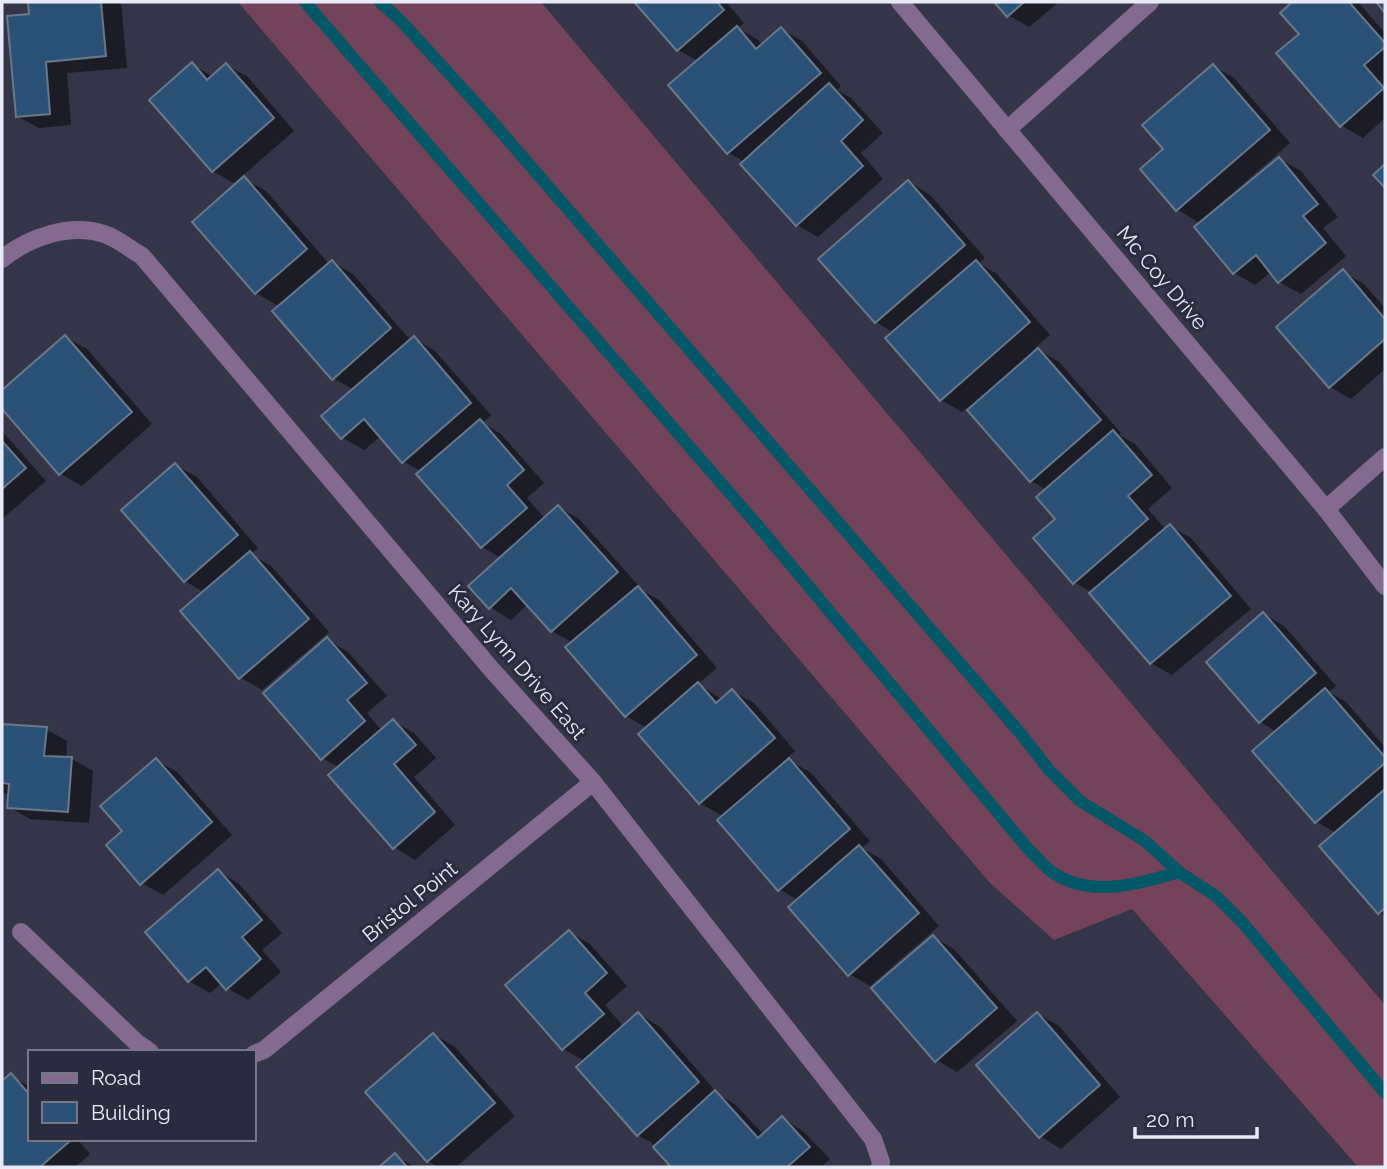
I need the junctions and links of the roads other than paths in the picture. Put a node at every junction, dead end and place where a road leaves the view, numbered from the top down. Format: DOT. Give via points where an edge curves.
graph roads {
  1 [pos="900,2"];
  2 [pos="1150,2"];
  3 [pos="1007,130"];
  4 [pos="2,259"];
  5 [pos="1385,457"];
  6 [pos="1326,509"];
  7 [pos="1385,586"];
  8 [pos="593,782"];
  9 [pos="21,932"];
  10 [pos="147,1050"];
  11 [pos="256,1053"];
  12 [pos="880,1167"];
  1 -- 3 [label="street, Mc Coy Drive"];
  2 -- 3 [label="street"];
  3 -- 6 [label="street, Mc Coy Drive"];
  4 -- 8 [label="street, Kary Lynn Drive East" via="48,235 78,229 105,234 142,256 492,670"];
  5 -- 6 [label="street"];
  6 -- 7 [label="street, Mc Coy Drive"];
  8 -- 11 [label="street, Bristol Point"];
  8 -- 12 [label="street, Kary Lynn Drive East" via="873,1139"];
  9 -- 10 [label="street"];
}
